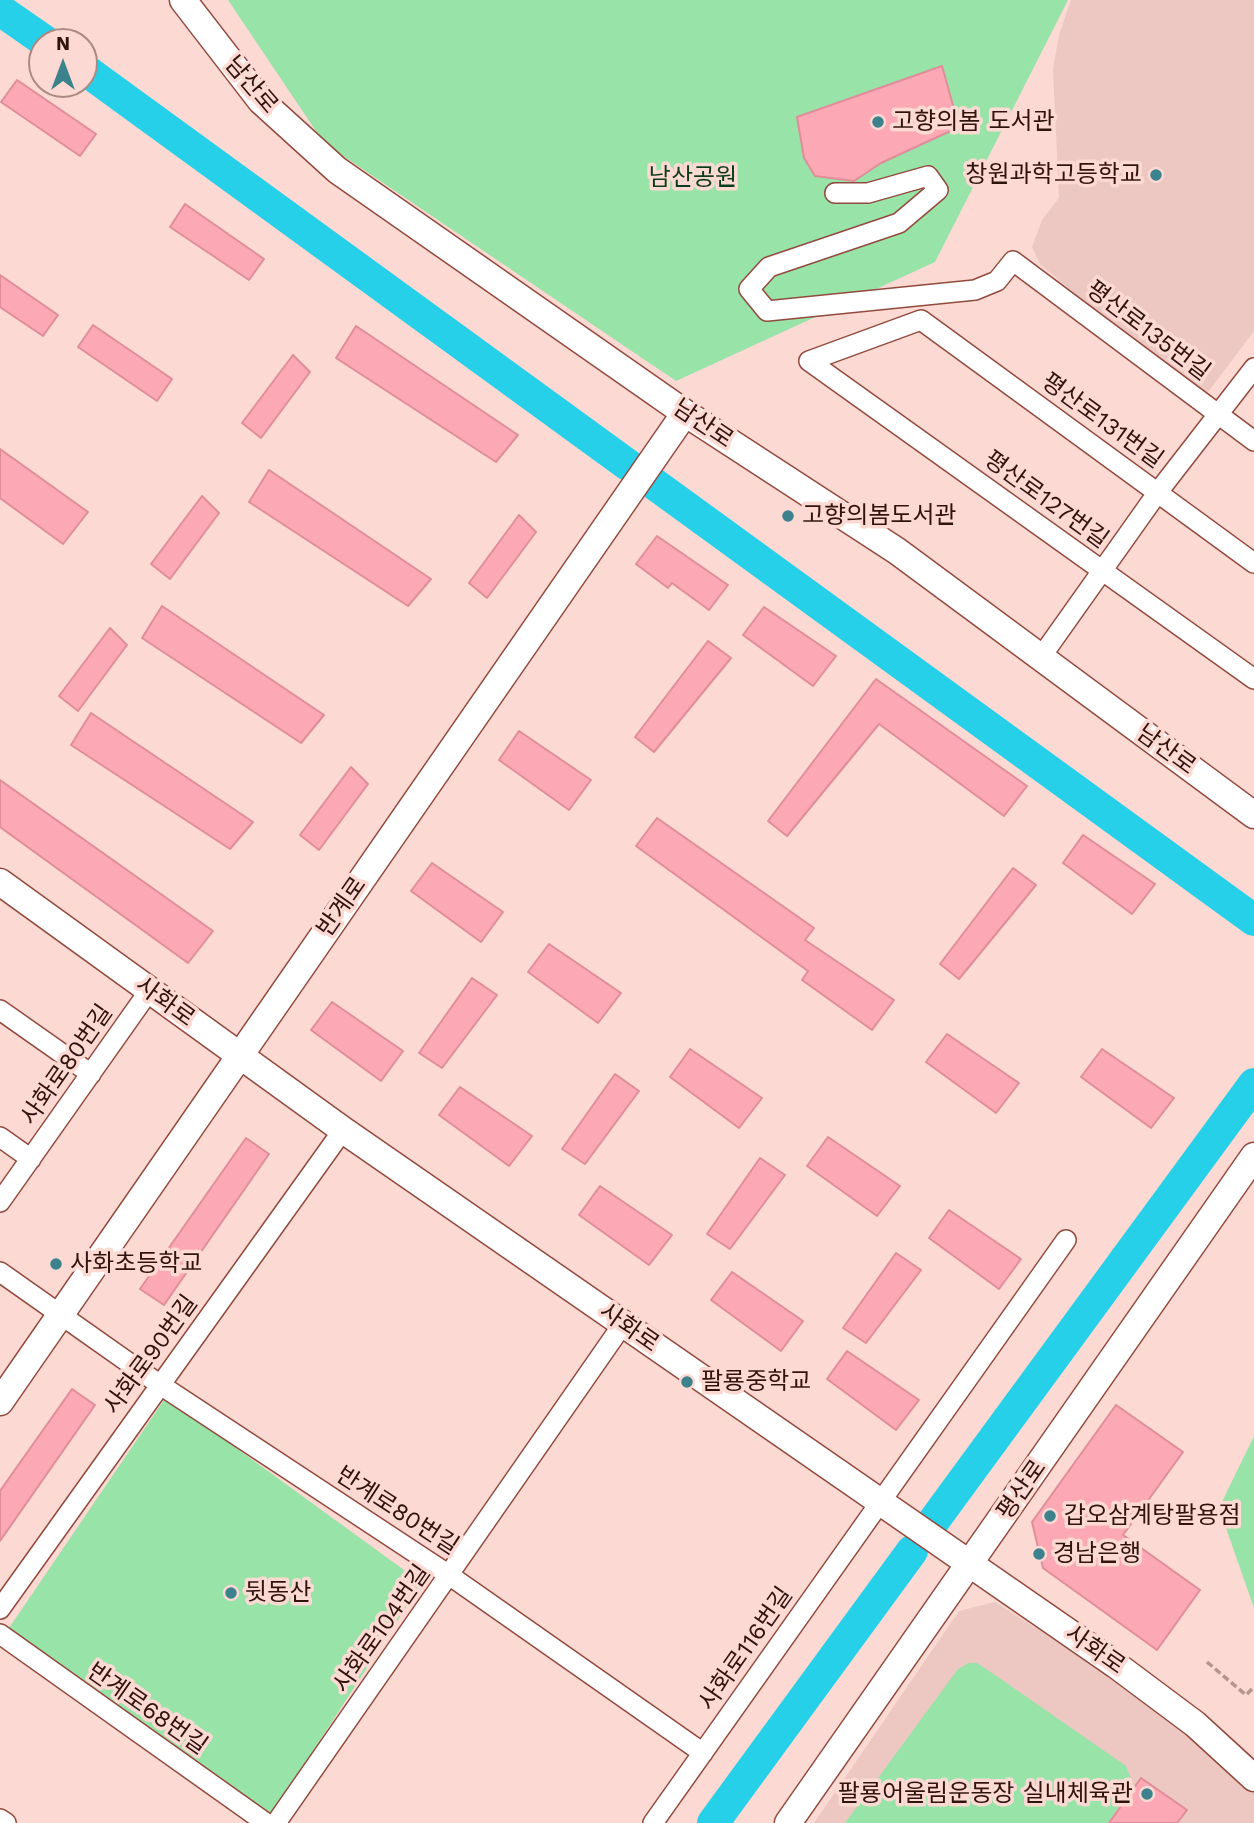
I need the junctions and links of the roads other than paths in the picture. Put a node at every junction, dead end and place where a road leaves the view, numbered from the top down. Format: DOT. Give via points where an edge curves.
graph roads {
  1 [pos="183,0"];
  2 [pos="835,193"];
  3 [pos="921,320"];
  4 [pos="1254,368"];
  5 [pos="685,413"];
  6 [pos="1218,414"];
  7 [pos="1254,441"];
  8 [pos="1158,492"];
  9 [pos="1254,563"];
  10 [pos="1102,571"];
  11 [pos="1041,657"];
  12 [pos="1254,679"];
  13 [pos="1254,815"];
  14 [pos="0,882"];
  15 [pos="149,991"];
  16 [pos="0,1010"];
  17 [pos="239,1056"];
  18 [pos="91,1074"];
  19 [pos="343,1130"];
  20 [pos="0,1137"];
  21 [pos="1254,1156"];
  22 [pos="31,1158"];
  23 [pos="0,1202"];
  24 [pos="1066,1240"];
  25 [pos="0,1272"];
  26 [pos="61,1315"];
  27 [pos="623,1324"];
  28 [pos="159,1384"];
  29 [pos="0,1402"];
  30 [pos="880,1504"];
  31 [pos="970,1564"];
  32 [pos="449,1575"];
  33 [pos="0,1609"];
  34 [pos="0,1634"];
  35 [pos="703,1753"];
  36 [pos="1254,1778"];
  37 [pos="0,1819"];
  38 [pos="6,1823"];
  39 [pos="266,1823"];
  40 [pos="276,1823"];
  41 [pos="653,1823"];
  42 [pos="788,1823"];
  1 -- 5 [label="main road, 남산로" via="261,101 337,170"];
  2 -- 6 [label="street, 평산로135번길" via="868,193 928,176 938,190 899,223 769,267 749,289 767,311 975,290 997,281 1013,261"];
  3 -- 8 [label="street, 평산로131번길"];
  3 -- 10 [label="street, 평산로127번길" via="809,361"];
  4 -- 6 [label="street"];
  5 -- 11 [label="main road, 남산로" via="897,551"];
  5 -- 17 [label="main road, 반계로"];
  6 -- 7 [label="street, 평산로135번길"];
  6 -- 8 [label="street"];
  8 -- 9 [label="street, 평산로131번길"];
  8 -- 10 [label="street"];
  10 -- 11 [label="street"];
  10 -- 12 [label="street, 평산로127번길"];
  11 -- 13 [label="main road, 남산로"];
  14 -- 15 [label="main road, 사화로"];
  15 -- 17 [label="main road, 사화로"];
  15 -- 18 [label="street, 사화로80번길"];
  16 -- 18 [label="street"];
  17 -- 19 [label="main road, 사화로"];
  17 -- 26 [label="main road, 반계로"];
  18 -- 22 [label="street, 사화로80번길"];
  19 -- 27 [label="main road, 사화로"];
  19 -- 28 [label="street, 사화로90번길"];
  20 -- 22 [label="street"];
  21 -- 31 [label="main road, 평산로"];
  22 -- 23 [label="street, 사화로80번길"];
  24 -- 30 [label="street, 사화로116번길"];
  25 -- 26 [label="street, 반계로80번길"];
  26 -- 28 [label="street, 반계로80번길"];
  26 -- 29 [label="main road, 반계로"];
  27 -- 30 [label="main road, 사화로"];
  27 -- 32 [label="street, 사화로104번길"];
  28 -- 32 [label="street, 반계로80번길"];
  28 -- 33 [label="street, 사화로90번길"];
  30 -- 31 [label="main road, 사화로"];
  30 -- 35 [label="street, 사화로116번길"];
  31 -- 36 [label="main road, 사화로" via="1158,1695"];
  31 -- 42 [label="main road, 평산로"];
  32 -- 35 [label="street, 반계로80번길"];
  32 -- 40 [label="street, 사화로104번길"];
  34 -- 39 [label="street, 반계로68번길"];
  35 -- 41 [label="street, 사화로116번길"];
  37 -- 38 [label="street"];
}
